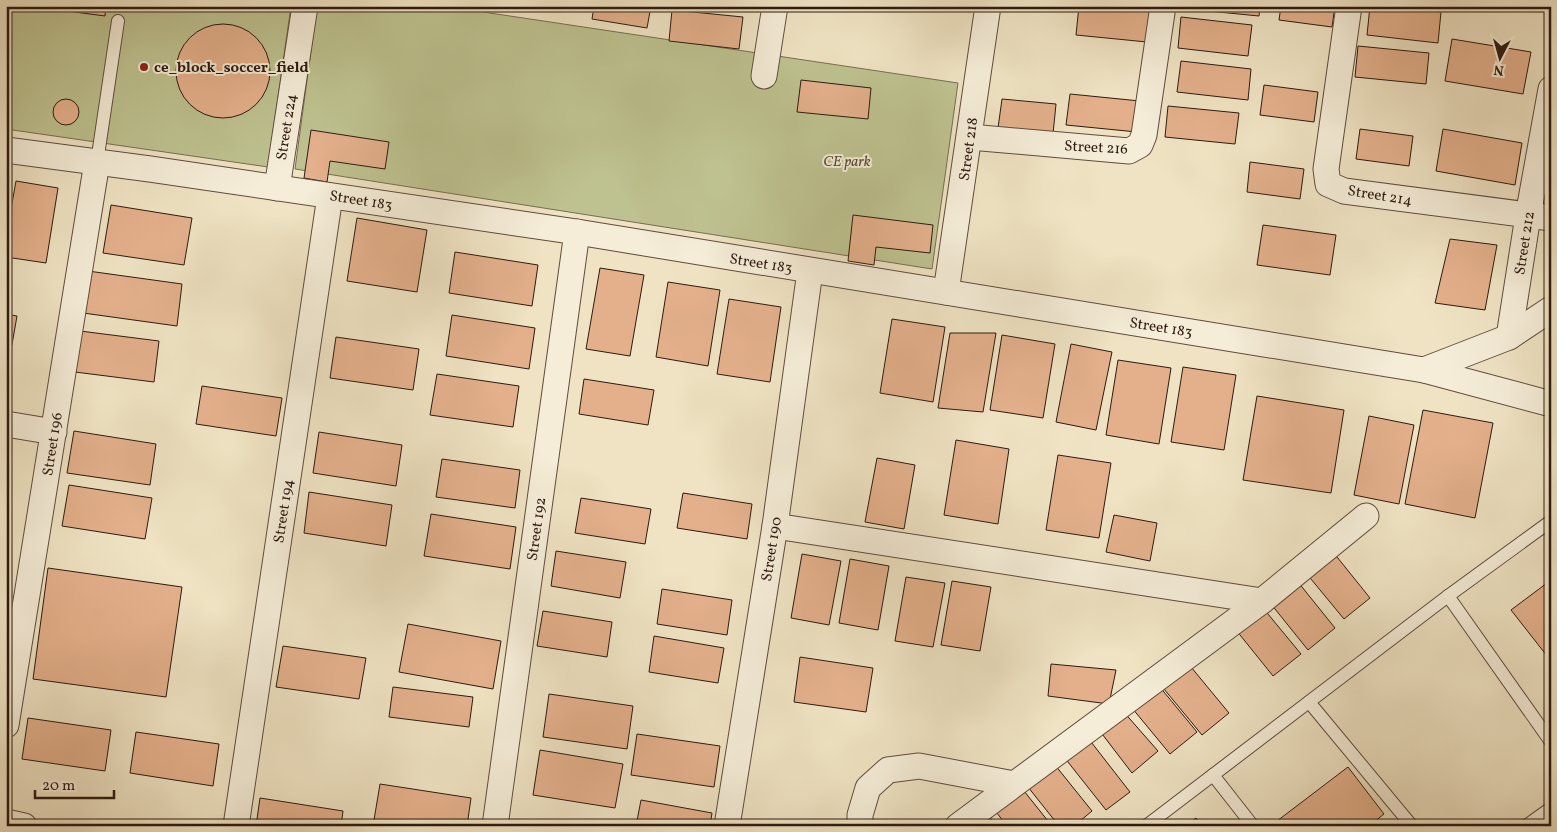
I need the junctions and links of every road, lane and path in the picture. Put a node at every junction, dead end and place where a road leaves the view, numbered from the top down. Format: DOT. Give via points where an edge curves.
graph roads {
  1 [pos="305,6"];
  2 [pos="775,6"];
  3 [pos="988,6"];
  4 [pos="1163,6"];
  5 [pos="1350,6"];
  6 [pos="118,21"];
  7 [pos="764,76"];
  8 [pos="1551,89"];
  9 [pos="970,137"];
  10 [pos="6,150"];
  11 [pos="97,162"];
  12 [pos="277,188"];
  13 [pos="330,196"];
  14 [pos="1539,217"];
  15 [pos="577,232"];
  16 [pos="810,271"];
  17 [pos="946,292"];
  18 [pos="1551,309"];
  19 [pos="1509,338"];
  20 [pos="1424,370"];
  21 [pos="1551,404"];
  22 [pos="6,424"];
  23 [pos="54,432"];
  24 [pos="1366,516"];
  25 [pos="1551,521"];
  26 [pos="775,526"];
  27 [pos="1448,596"];
  28 [pos="1262,601"];
  29 [pos="11,667"];
  30 [pos="1309,702"];
  31 [pos="6,725"];
  32 [pos="1551,742"];
  33 [pos="1214,775"];
  34 [pos="1014,784"];
  35 [pos="1551,808"];
  36 [pos="6,822"];
  37 [pos="24,826"];
  38 [pos="236,826"];
  39 [pos="495,826"];
  40 [pos="727,826"];
  41 [pos="860,826"];
  42 [pos="958,826"];
  43 [pos="1146,826"];
  44 [pos="1253,826"];
  45 [pos="1412,826"];
  46 [pos="1526,826"];
  1 -- 12 [label="street, Street 224"];
  2 -- 7 [label="street"];
  3 -- 9 [label="street, Street 218"];
  4 -- 9 [label="street, Street 216" via="1140,146 1129,151"];
  5 -- 14 [label="street, Street 214" via="1326,169 1328,184 1344,191"];
  6 -- 11 [label="lane"];
  8 -- 14 [label="street, Street 212"];
  9 -- 17 [label="street, Street 218"];
  10 -- 11 [label="street, Street 183"];
  11 -- 12 [label="street, Street 183"];
  11 -- 23 [label="street, Street 196"];
  12 -- 13 [label="street, Street 183"];
  13 -- 15 [label="street, Street 183"];
  13 -- 38 [label="street, Street 194"];
  14 -- 19 [label="street, Street 212"];
  15 -- 16 [label="street, Street 183"];
  15 -- 39 [label="street, Street 192"];
  16 -- 17 [label="street, Street 183"];
  16 -- 26 [label="street, Street 190"];
  17 -- 20 [label="street, Street 183"];
  18 -- 19 [label="street, Street 183"];
  19 -- 20 [label="street, Street 183"];
  20 -- 21 [label="street"];
  22 -- 23 [label="street"];
  23 -- 29 [label="street, Street 196"];
  24 -- 28 [label="street"];
  25 -- 27 [label="lane"];
  26 -- 28 [label="street"];
  26 -- 40 [label="street, Street 190"];
  27 -- 30 [label="lane"];
  27 -- 32 [label="lane"];
  28 -- 34 [label="street"];
  29 -- 31 [label="street, Street 196"];
  30 -- 33 [label="lane"];
  30 -- 45 [label="lane"];
  33 -- 43 [label="lane"];
  33 -- 44 [label="lane"];
  34 -- 41 [label="street" via="919,766 888,770 868,788"];
  34 -- 42 [label="street"];
  35 -- 46 [label="lane"];
  36 -- 37 [label="street"];
}
